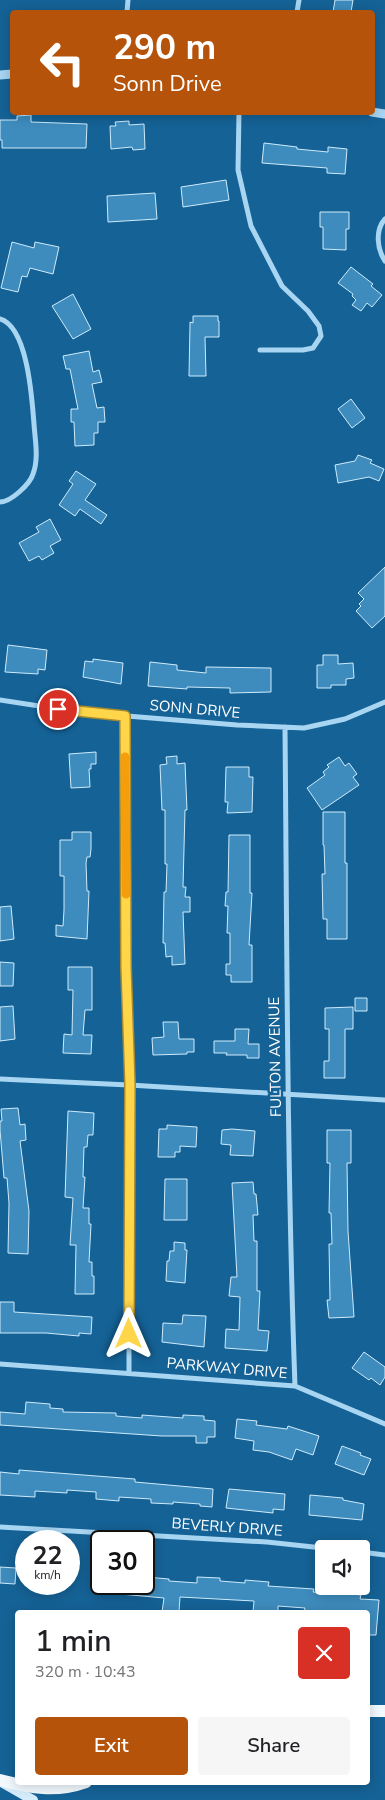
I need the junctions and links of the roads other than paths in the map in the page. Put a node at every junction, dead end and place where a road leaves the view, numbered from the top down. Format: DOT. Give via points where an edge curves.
graph roads {
  1 [pos="239,115"];
  2 [pos="385,219"];
  3 [pos="385,261"];
  4 [pos="0,319"];
  5 [pos="260,350"];
  6 [pos="0,502"];
  7 [pos="0,700"];
  8 [pos="385,702"];
  9 [pos="125,716"];
  10 [pos="285,727"];
  11 [pos="0,1080"];
  12 [pos="130,1085"];
  13 [pos="288,1094"];
  14 [pos="385,1100"];
  15 [pos="0,1364"];
  16 [pos="129,1373"];
  17 [pos="295,1386"];
  18 [pos="385,1424"];
  19 [pos="0,1526"];
  20 [pos="315,1547"];
  21 [pos="370,1553"];
  22 [pos="385,1555"];
  23 [pos="370,1711"];
  24 [pos="385,1711"];
  25 [pos="0,1781"];
  26 [pos="15,1784"];
  27 [pos="21,1785"];
  28 [pos="78,1785"];
  29 [pos="33,1800"];
  1 -- 5 [label="street" via="238,170 251,226 282,286 308,311 319,326 321,336 313,348"];
  2 -- 3 [label="street" via="380,225 378,244"];
  4 -- 6 [label="street" via="16,334 30,378 36,461 33,476 16,496"];
  7 -- 9 [label="street, SONN DRIVE"];
  8 -- 10 [label="street, SONN DRIVE" via="345,719 304,728"];
  9 -- 10 [label="street, SONN DRIVE"];
  9 -- 12 [label="street"];
  10 -- 13 [label="street, FULTON AVENUE"];
  11 -- 12 [label="street"];
  12 -- 13 [label="street"];
  12 -- 16 [label="street"];
  13 -- 14 [label="street"];
  13 -- 17 [label="street, FULTON AVENUE"];
  15 -- 16 [label="street, PARKWAY DRIVE"];
  16 -- 17 [label="street, PARKWAY DRIVE"];
  17 -- 18 [label="street, PARKWAY DRIVE"];
  19 -- 20 [label="street, BEVERLY DRIVE"];
  21 -- 22 [label="street"];
  23 -- 24 [label="main road"];
  25 -- 26 [label="main road"];
  25 -- 29 [label="main road"];
  27 -- 28 [label="main road" via="55,1789"];
}
